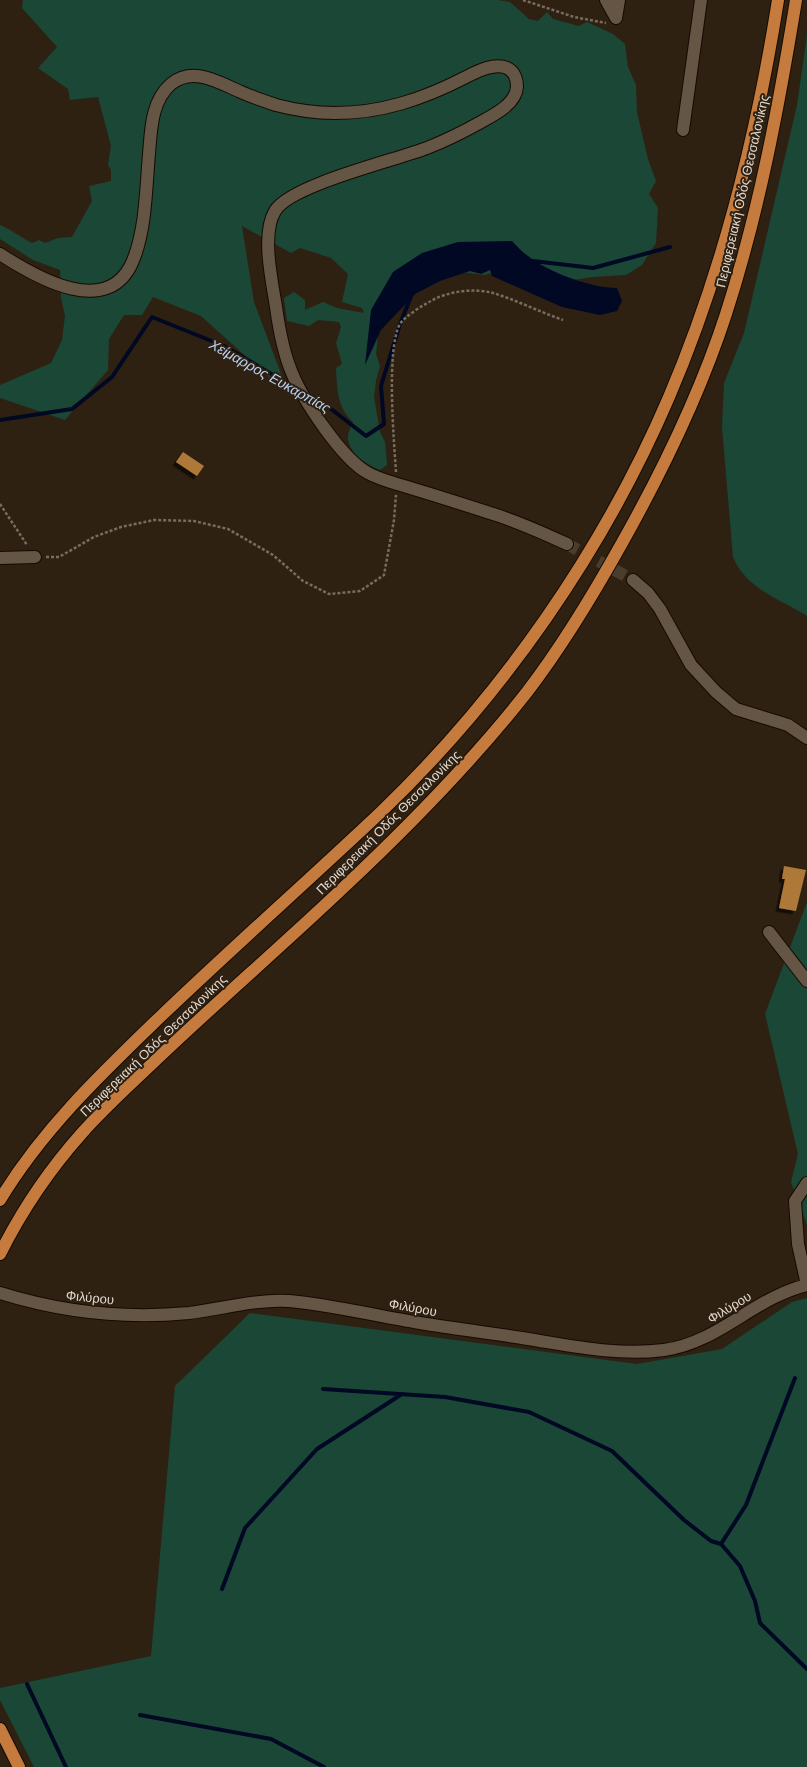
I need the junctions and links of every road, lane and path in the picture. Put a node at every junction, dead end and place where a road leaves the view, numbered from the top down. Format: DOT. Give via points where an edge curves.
graph roads {
  1 [pos="523,0"];
  2 [pos="606,0"];
  3 [pos="619,0"];
  4 [pos="701,0"];
  5 [pos="778,0"];
  6 [pos="796,0"];
  7 [pos="801,0"];
  8 [pos="616,18"];
  9 [pos="790,42"];
  10 [pos="683,130"];
  11 [pos="0,254"];
  12 [pos="563,320"];
  13 [pos="397,484"];
  14 [pos="0,504"];
  15 [pos="567,544"];
  16 [pos="35,557"];
  17 [pos="0,558"];
  18 [pos="633,580"];
  19 [pos="807,738"];
  20 [pos="769,932"];
  21 [pos="807,981"];
  22 [pos="807,1183"];
  23 [pos="0,1200"];
  24 [pos="0,1254"];
  25 [pos="807,1285"];
  26 [pos="0,1293"];
  27 [pos="0,1729"];
  28 [pos="19,1767"];
  1 -- 8 [label="path" via="596,22 611,22"];
  2 -- 8 [label="street"];
  3 -- 8 [label="street"];
  4 -- 10 [label="street"];
  5 -- 23 [label="highway, Περιφερειακή Οδός Θεσσαλονίκης" via="760,100 744,168 696,327 670,396 638,464 608,520 569,583 481,704 434,758 381,812 192,986 94,1082 37,1146"];
  6 -- 9 [label="highway, Περιφερειακή Οδός Θεσσαλονίκης"];
  7 -- 9 [label="highway"];
  9 -- 24 [label="highway, Περιφερειακή Οδός Θεσσαλονίκης" via="749,234 708,365 642,509 575,623 528,690 438,796 348,883 205,1013 83,1132 36,1192"];
  11 -- 13 [label="street" via="43,278 85,291 111,288 121,279 135,257 141,229 156,106 167,87 183,77 211,78 291,109 348,113 379,110 418,100 488,68 501,66 510,69 517,90 508,103 489,117 430,147 335,178 290,197 278,207 271,220 268,234 274,291 284,350 292,373 317,416 353,462 368,473"];
  12 -- 13 [label="path" via="492,293 466,291 441,295 400,324 394,346 392,384"];
  13 -- 15 [label="street" via="525,524"];
  13 -- 16 [label="path" via="394,520 384,575 360,592 329,594 304,581 273,555 228,529 194,520 154,520 121,527 94,537 59,557"];
  14 -- 16 [label="path"];
  16 -- 17 [label="street"];
  18 -- 19 [label="street" via="648,592 691,664 716,692 736,709 788,725"];
  20 -- 21 [label="street"];
  22 -- 25 [label="street" via="795,1201 798,1244"];
  25 -- 26 [label="street, Φιλύρου" via="768,1300 700,1340 672,1349 642,1352 589,1349 418,1323 344,1308 286,1301 147,1315 88,1312 43,1305"];
  27 -- 28 [label="highway"];
}
